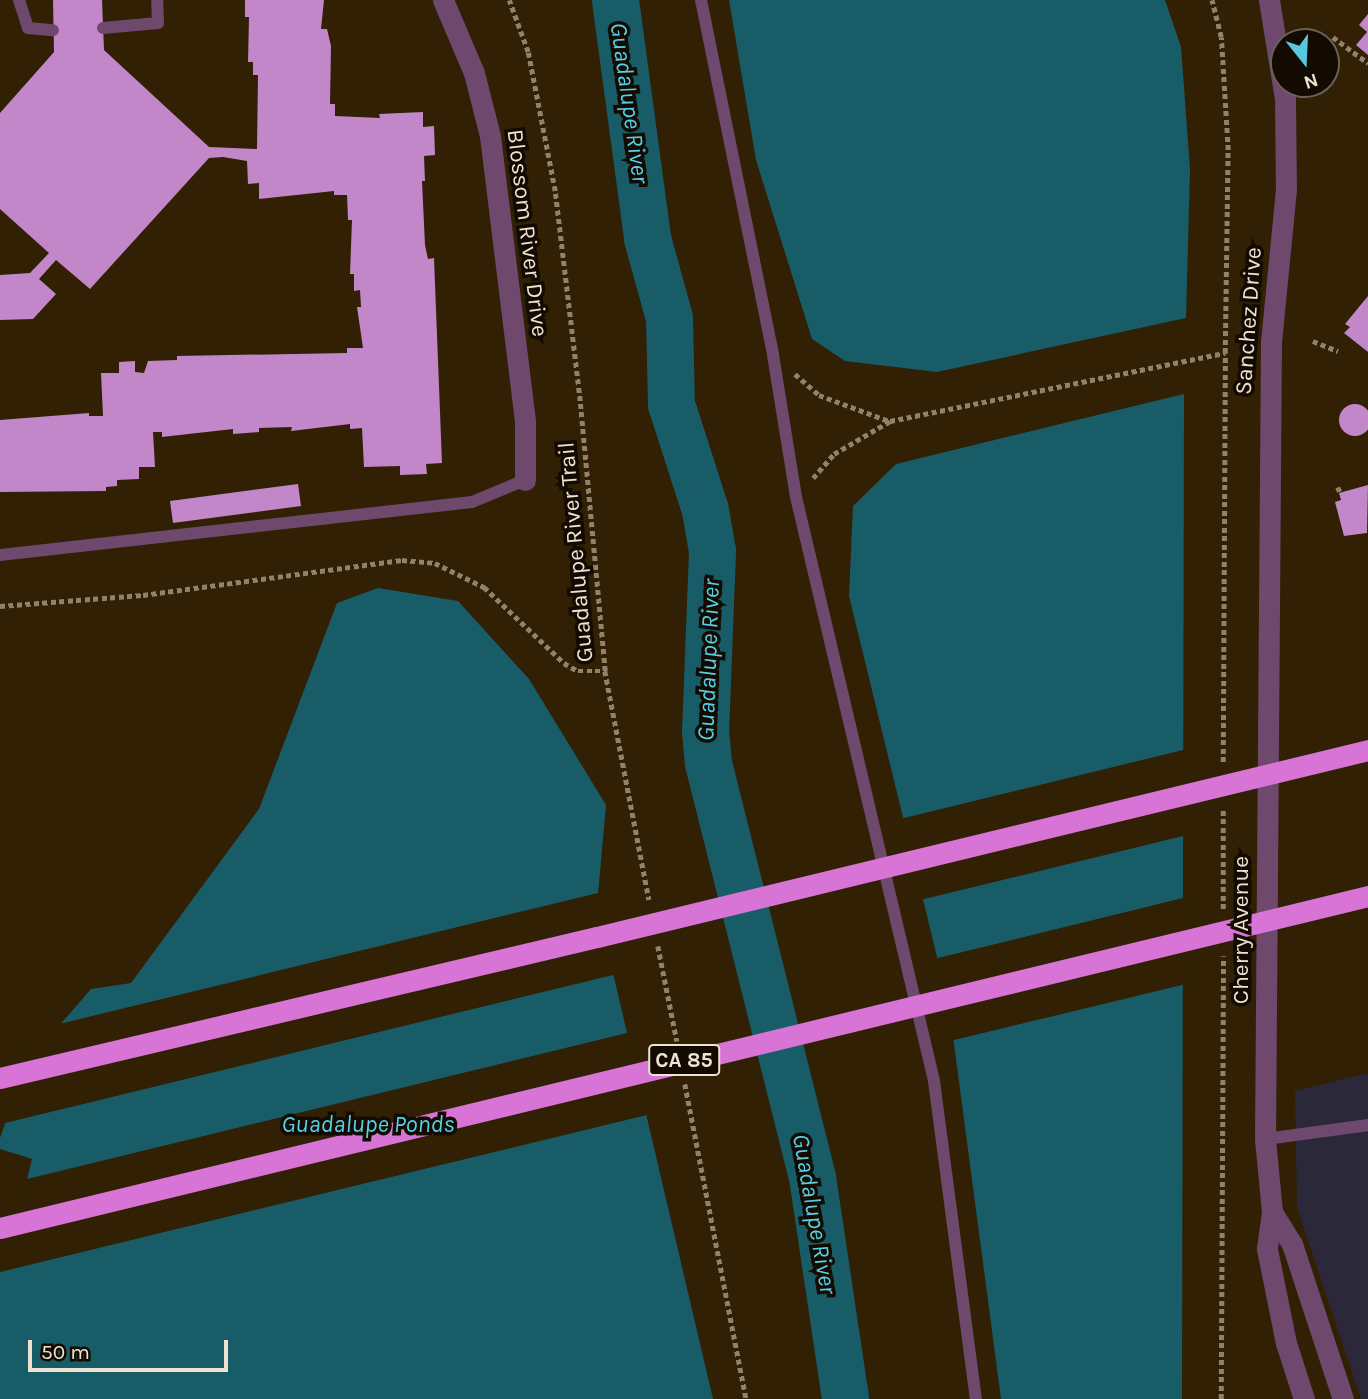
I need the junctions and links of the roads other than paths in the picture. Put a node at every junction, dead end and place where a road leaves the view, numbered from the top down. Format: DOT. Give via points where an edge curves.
graph roads {
  1 [pos="19,0"];
  2 [pos="157,0"];
  3 [pos="443,0"];
  4 [pos="701,0"];
  5 [pos="1269,0"];
  6 [pos="103,28"];
  7 [pos="54,30"];
  8 [pos="525,480"];
  9 [pos="0,555"];
  10 [pos="1269,647"];
  11 [pos="1368,750"];
  12 [pos="1368,896"];
  13 [pos="70,1060"];
  14 [pos="0,1070"];
  15 [pos="0,1078"];
  16 [pos="1368,1125"];
  17 [pos="1265,1139"];
  18 [pos="1272,1212"];
  19 [pos="0,1228"];
  20 [pos="976,1399"];
  21 [pos="1304,1399"];
  22 [pos="1343,1399"];
  1 -- 7 [label="lane" via="27,28"];
  2 -- 6 [label="lane" via="158,23"];
  3 -- 8 [label="street, Blossom River Drive" via="474,73 490,136 525,423"];
  4 -- 20 [label="lane" via="773,355 796,497 934,1081"];
  5 -- 10 [label="street, Sanchez Drive" via="1285,99 1286,189 1271,341"];
  8 -- 9 [label="lane" via="472,502"];
  10 -- 17 [label="street, Cherry Avenue"];
  11 -- 13 [label="highway, bridge"];
  12 -- 19 [label="highway, CA 85, bridge"];
  13 -- 14 [label="highway"];
  13 -- 15 [label="highway"];
  16 -- 17 [label="lane"];
  17 -- 18 [label="street, Cherry Avenue"];
  18 -- 21 [label="street, Cherry Avenue" via="1267,1249 1286,1343"];
  18 -- 22 [label="street, Cherry Avenue" via="1292,1244"];
}
